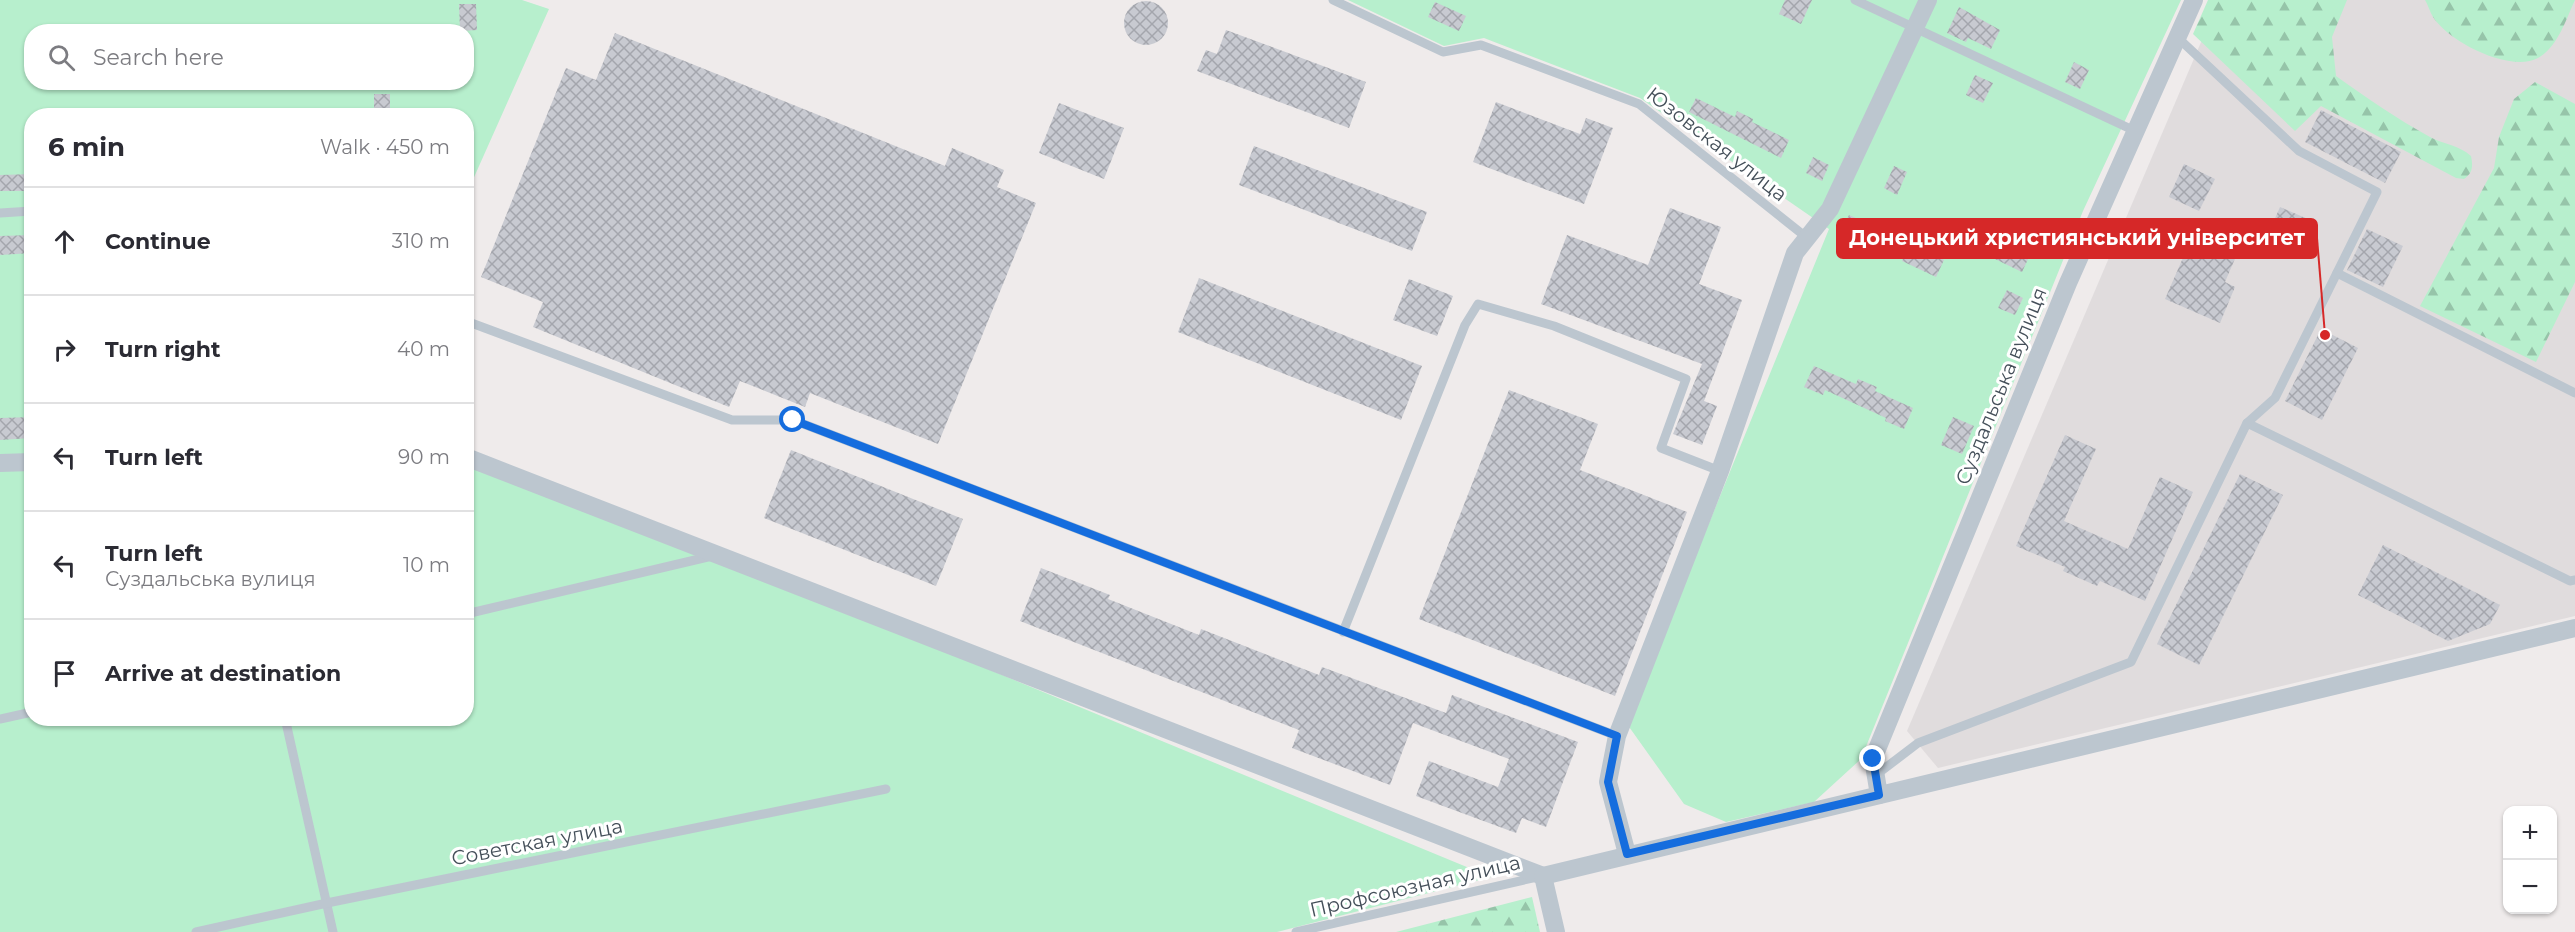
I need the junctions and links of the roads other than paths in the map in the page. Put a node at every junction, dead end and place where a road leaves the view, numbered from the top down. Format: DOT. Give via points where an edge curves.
graph roads {
  1 [pos="1333,0"];
  2 [pos="1855,0"];
  3 [pos="1928,0"];
  4 [pos="2194,0"];
  5 [pos="1915,28"];
  6 [pos="2177,37"];
  7 [pos="2135,131"];
  8 [pos="24,212"];
  9 [pos="0,213"];
  10 [pos="1806,237"];
  11 [pos="2337,273"];
  12 [pos="474,324"];
  13 [pos="2575,393"];
  14 [pos="2247,423"];
  15 [pos="474,461"];
  16 [pos="24,462"];
  17 [pos="0,463"];
  18 [pos="1720,471"];
  19 [pos="719,554"];
  20 [pos="2575,580"];
  21 [pos="474,612"];
  22 [pos="2575,628"];
  23 [pos="1343,632"];
  24 [pos="24,714"];
  25 [pos="0,719"];
  26 [pos="287,726"];
  27 [pos="1617,736"];
  28 [pos="1875,775"];
  29 [pos="886,789"];
  30 [pos="1879,795"];
  31 [pos="1627,854"];
  32 [pos="1543,876"];
  33 [pos="327,903"];
  34 [pos="196,932"];
  35 [pos="333,932"];
  36 [pos="1296,932"];
  37 [pos="1556,932"];
  1 -- 10 [label="lane, Юзовская улица" via="1443,52 1481,45 1639,104"];
  2 -- 5 [label="lane"];
  3 -- 5 [label="street"];
  4 -- 6 [label="street, Суздальська вулиця"];
  5 -- 7 [label="lane"];
  5 -- 10 [label="street" via="1830,209"];
  6 -- 7 [label="street, Суздальська вулиця"];
  6 -- 11 [label="lane" via="2299,151 2377,192"];
  7 -- 28 [label="street, Суздальська вулиця" via="2068,283 1873,759"];
  8 -- 9 [label="lane"];
  10 -- 18 [label="street" via="1795,253"];
  11 -- 13 [label="lane"];
  11 -- 14 [label="lane" via="2276,398"];
  12 -- 23 [label="lane" via="732,420 793,420"];
  14 -- 20 [label="lane" via="2570,581"];
  14 -- 28 [label="lane" via="2131,662 1918,743"];
  15 -- 19 [label="street"];
  16 -- 17 [label="street"];
  18 -- 23 [label="lane" via="1661,448 1686,379 1554,326 1478,304 1465,325"];
  18 -- 27 [label="street"];
  19 -- 21 [label="lane"];
  19 -- 32 [label="street"];
  22 -- 30 [label="street"];
  23 -- 27 [label="lane"];
  24 -- 25 [label="lane"];
  26 -- 33 [label="lane"];
  27 -- 31 [label="street" via="1608,782"];
  28 -- 30 [label="street, Суздальська вулиця"];
  29 -- 33 [label="lane, Советская улица"];
  30 -- 31 [label="street"];
  31 -- 32 [label="street"];
  32 -- 36 [label="lane, Профсоюзная улица"];
  32 -- 37 [label="street"];
  33 -- 34 [label="lane, Советская улица"];
  33 -- 35 [label="lane"];
}
